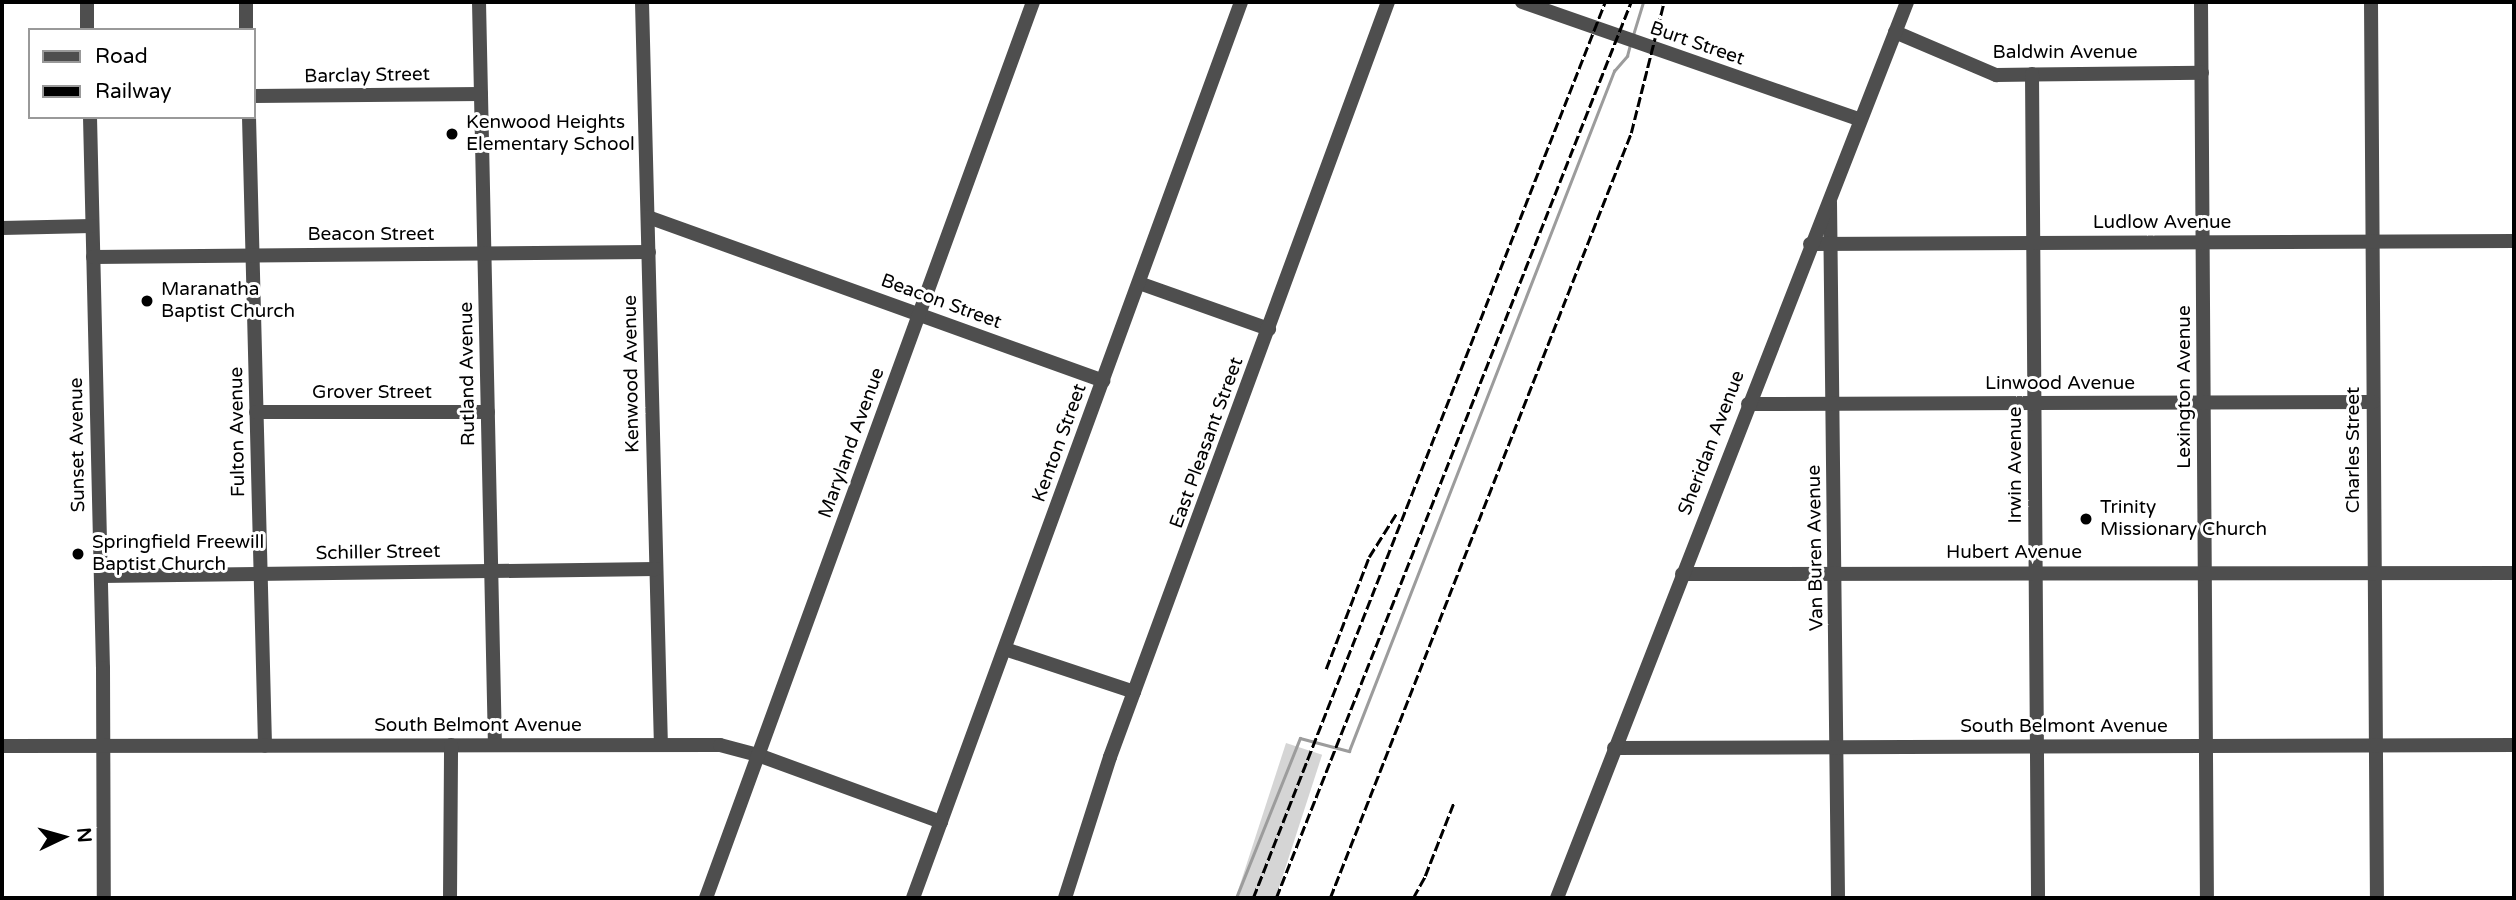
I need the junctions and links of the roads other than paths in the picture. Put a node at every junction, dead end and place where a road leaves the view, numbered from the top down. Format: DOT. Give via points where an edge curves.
graph roads {
  1 [pos="87,2"];
  2 [pos="246,2"];
  3 [pos="479,2"];
  4 [pos="642,2"];
  5 [pos="1033,2"];
  6 [pos="1241,2"];
  7 [pos="1388,2"];
  8 [pos="1522,2"];
  9 [pos="1907,2"];
  10 [pos="2201,2"];
  11 [pos="2371,2"];
  12 [pos="87,28"];
  13 [pos="246,28"];
  14 [pos="1895,32"];
  15 [pos="2202,73"];
  16 [pos="2032,74"];
  17 [pos="481,94"];
  18 [pos="256,96"];
  19 [pos="90,119"];
  20 [pos="249,119"];
  21 [pos="1860,120"];
  22 [pos="1829,197"];
  23 [pos="648,217"];
  24 [pos="92,226"];
  25 [pos="2,228"];
  26 [pos="2203,242"];
  27 [pos="2372,242"];
  28 [pos="2514,242"];
  29 [pos="2034,243"];
  30 [pos="1810,244"];
  31 [pos="1831,244"];
  32 [pos="649,252"];
  33 [pos="485,253"];
  34 [pos="252,255"];
  35 [pos="93,257"];
  36 [pos="1139,283"];
  37 [pos="919,314"];
  38 [pos="1269,329"];
  39 [pos="1103,381"];
  40 [pos="2204,402"];
  41 [pos="2373,402"];
  42 [pos="2034,403"];
  43 [pos="1748,404"];
  44 [pos="1833,404"];
  45 [pos="256,412"];
  46 [pos="488,412"];
  47 [pos="656,569"];
  48 [pos="492,571"];
  49 [pos="1835,573"];
  50 [pos="2036,573"];
  51 [pos="2205,573"];
  52 [pos="2374,573"];
  53 [pos="2514,573"];
  54 [pos="260,574"];
  55 [pos="1682,574"];
  56 [pos="101,576"];
  57 [pos="1005,649"];
  58 [pos="1134,692"];
  59 [pos="451,745"];
  60 [pos="495,745"];
  61 [pos="661,745"];
  62 [pos="2375,745"];
  63 [pos="2514,745"];
  64 [pos="2,746"];
  65 [pos="103,746"];
  66 [pos="265,746"];
  67 [pos="2037,746"];
  68 [pos="2206,746"];
  69 [pos="1837,747"];
  70 [pos="1614,748"];
  71 [pos="758,755"];
  72 [pos="941,822"];
  73 [pos="104,898"];
  74 [pos="450,898"];
  75 [pos="706,898"];
  76 [pos="914,898"];
  77 [pos="1065,898"];
  78 [pos="1557,898"];
  79 [pos="1838,898"];
  80 [pos="2038,898"];
  81 [pos="2207,898"];
  82 [pos="2377,898"];
  1 -- 12 [label="street"];
  2 -- 13 [label="street"];
  3 -- 17 [label="street, Rutland Avenue"];
  4 -- 23 [label="street, Kenwood Avenue"];
  5 -- 37 [label="street, Maryland Avenue"];
  6 -- 36 [label="street, Kenton Street"];
  7 -- 38 [label="street, East Pleasant Street"];
  8 -- 21 [label="street, Burt Street"];
  9 -- 14 [label="street, Sheridan Avenue"];
  10 -- 15 [label="street, Lexington Avenue"];
  11 -- 27 [label="street, Charles Street"];
  14 -- 16 [label="street, Baldwin Avenue" via="1983,72"];
  14 -- 21 [label="street, Sheridan Avenue"];
  15 -- 16 [label="street, Baldwin Avenue"];
  15 -- 26 [label="street, Lexington Avenue"];
  16 -- 29 [label="street, Irwin Avenue"];
  17 -- 18 [label="street, Barclay Street"];
  17 -- 33 [label="street, Rutland Avenue"];
  19 -- 24 [label="street, Sunset Avenue"];
  20 -- 34 [label="street, Fulton Avenue"];
  21 -- 22 [label="street, Sheridan Avenue"];
  22 -- 30 [label="street, Sheridan Avenue"];
  22 -- 31 [label="street, Van Buren Avenue"];
  23 -- 32 [label="street, Kenwood Avenue"];
  23 -- 37 [label="street, Beacon Street"];
  24 -- 25 [label="street"];
  24 -- 35 [label="street, Sunset Avenue"];
  26 -- 27 [label="street, Ludlow Avenue"];
  26 -- 29 [label="street, Ludlow Avenue"];
  26 -- 40 [label="street, Lexington Avenue"];
  27 -- 28 [label="street, Ludlow Avenue"];
  27 -- 41 [label="street, Charles Street"];
  29 -- 31 [label="street, Ludlow Avenue"];
  29 -- 42 [label="street, Irwin Avenue"];
  30 -- 31 [label="street, Ludlow Avenue"];
  30 -- 43 [label="street, Sheridan Avenue"];
  31 -- 44 [label="street, Van Buren Avenue"];
  32 -- 33 [label="street, Beacon Street"];
  32 -- 47 [label="street, Kenwood Avenue"];
  33 -- 34 [label="street, Beacon Street"];
  33 -- 46 [label="street, Rutland Avenue"];
  34 -- 35 [label="street, Beacon Street"];
  34 -- 45 [label="street, Fulton Avenue"];
  35 -- 56 [label="street, Sunset Avenue"];
  36 -- 38 [label="street"];
  36 -- 39 [label="street, Kenton Street"];
  37 -- 39 [label="street, Beacon Street"];
  37 -- 71 [label="street, Maryland Avenue"];
  38 -- 58 [label="street, East Pleasant Street"];
  39 -- 57 [label="street, Kenton Street"];
  40 -- 41 [label="street, Linwood Avenue"];
  40 -- 42 [label="street, Linwood Avenue"];
  40 -- 51 [label="street, Lexington Avenue"];
  41 -- 52 [label="street, Charles Street"];
  42 -- 44 [label="street, Linwood Avenue"];
  42 -- 50 [label="street, Irwin Avenue"];
  43 -- 44 [label="street, Linwood Avenue"];
  43 -- 55 [label="street, Sheridan Avenue"];
  44 -- 49 [label="street, Van Buren Avenue"];
  45 -- 46 [label="street, Grover Street"];
  45 -- 54 [label="street, Fulton Avenue"];
  46 -- 48 [label="street, Rutland Avenue"];
  47 -- 48 [label="street, Schiller Street"];
  47 -- 61 [label="street, Kenwood Avenue"];
  48 -- 54 [label="street, Schiller Street"];
  48 -- 60 [label="street, Rutland Avenue"];
  49 -- 50 [label="street, Hubert Avenue"];
  49 -- 55 [label="street, Hubert Avenue"];
  49 -- 69 [label="street, Van Buren Avenue"];
  50 -- 51 [label="street, Hubert Avenue"];
  50 -- 67 [label="street, Irwin Avenue"];
  51 -- 52 [label="street, Hubert Avenue"];
  51 -- 68 [label="street, Lexington Avenue"];
  52 -- 53 [label="street, Hubert Avenue"];
  52 -- 62 [label="street, Charles Street"];
  54 -- 56 [label="street, Schiller Street"];
  54 -- 66 [label="street, Fulton Avenue"];
  55 -- 70 [label="street, Sheridan Avenue"];
  56 -- 65 [label="street, Sunset Avenue"];
  57 -- 58 [label="street"];
  57 -- 72 [label="street, Kenton Street"];
  58 -- 77 [label="street, East Pleasant Street"];
  59 -- 60 [label="street, South Belmont Avenue"];
  59 -- 66 [label="street, South Belmont Avenue"];
  59 -- 74 [label="street"];
  60 -- 61 [label="street, South Belmont Avenue"];
  61 -- 71 [label="street, South Belmont Avenue" via="720,745"];
  62 -- 63 [label="street, South Belmont Avenue"];
  62 -- 68 [label="street, South Belmont Avenue"];
  62 -- 82 [label="street, Charles Street"];
  64 -- 65 [label="street, South Belmont Avenue"];
  65 -- 66 [label="street, South Belmont Avenue"];
  65 -- 73 [label="street, Sunset Avenue"];
  67 -- 68 [label="street, South Belmont Avenue"];
  67 -- 69 [label="street, South Belmont Avenue"];
  67 -- 80 [label="street, Irwin Avenue"];
  68 -- 81 [label="street, Lexington Avenue"];
  69 -- 70 [label="street, South Belmont Avenue"];
  69 -- 79 [label="street, Van Buren Avenue"];
  70 -- 78 [label="street, Sheridan Avenue"];
  71 -- 72 [label="street, South Belmont Avenue"];
  71 -- 75 [label="street, Maryland Avenue"];
  72 -- 76 [label="street, Kenton Street"];
}
